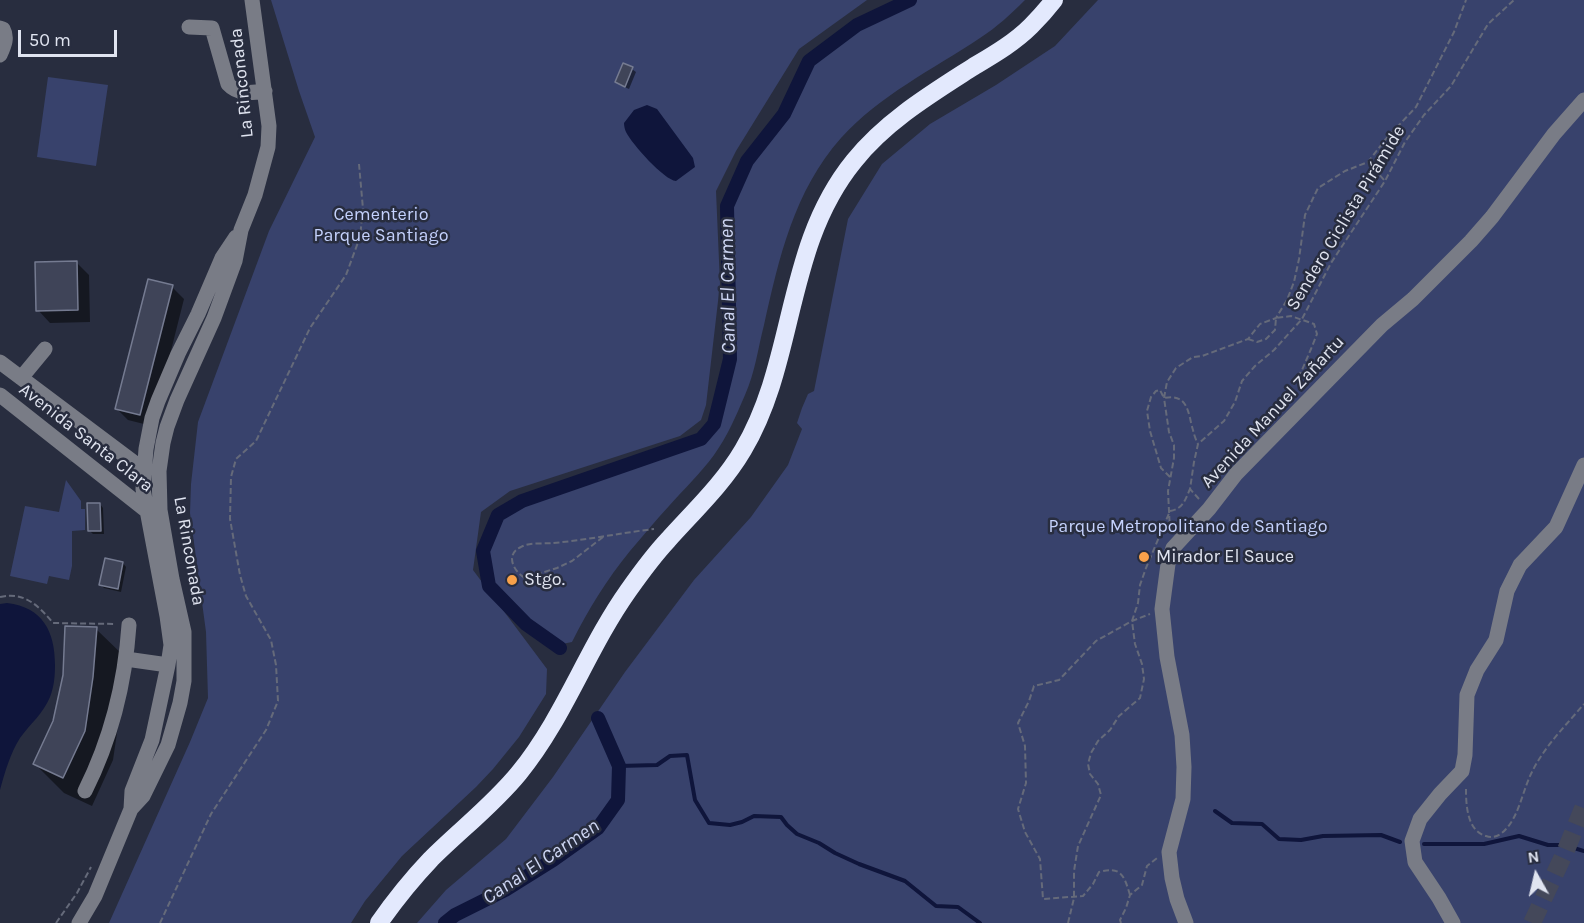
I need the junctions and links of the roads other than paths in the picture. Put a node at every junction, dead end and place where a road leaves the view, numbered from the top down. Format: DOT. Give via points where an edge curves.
graph roads {
  1 [pos="252,0"];
  2 [pos="1054,0"];
  3 [pos="189,27"];
  4 [pos="0,28"];
  5 [pos="0,55"];
  6 [pos="265,92"];
  7 [pos="1584,100"];
  8 [pos="241,230"];
  9 [pos="45,349"];
  10 [pos="178,354"];
  11 [pos="195,361"];
  12 [pos="0,362"];
  13 [pos="21,378"];
  14 [pos="0,395"];
  15 [pos="1584,465"];
  16 [pos="144,471"];
  17 [pos="147,511"];
  18 [pos="129,625"];
  19 [pos="126,659"];
  20 [pos="168,665"];
  21 [pos="152,740"];
  22 [pos="168,745"];
  23 [pos="85,791"];
  24 [pos="130,809"];
  25 [pos="79,923"];
  26 [pos="380,923"];
  27 [pos="1186,923"];
  28 [pos="1454,923"];
  1 -- 6 [label="street, La Rinconada"];
  2 -- 26 [label="highway" via="1013,41 891,124 846,171 814,230 769,393 739,456 629,589 548,733 524,767 420,871"];
  3 -- 6 [label="street" via="212,28 232,88 238,92"];
  4 -- 5 [label="street" via="6,34"];
  6 -- 8 [label="street, La Rinconada" via="268,147"];
  7 -- 27 [label="street, Avenida Manuel Zañartu" via="1471,241 1382,325 1236,474 1173,548 1162,609 1184,767 1183,799 1169,852 1177,899"];
  8 -- 10 [label="street, La Rinconada" via="222,258"];
  8 -- 11 [label="street, La Rinconada" via="235,261"];
  9 -- 13 [label="street"];
  10 -- 11 [label="street"];
  10 -- 16 [label="street, La Rinconada" via="152,418"];
  11 -- 22 [label="street, La Rinconada" via="167,427 159,471 160,510 184,632 185,661 180,702"];
  12 -- 13 [label="street, Avenida Santa Clara"];
  13 -- 16 [label="street, Avenida Santa Clara"];
  14 -- 17 [label="street, Avenida Santa Clara"];
  15 -- 28 [label="street" via="1556,526 1520,565 1507,591 1496,640 1467,695 1462,771 1420,819 1412,841 1414,862"];
  16 -- 17 [label="street, La Rinconada"];
  17 -- 20 [label="street, La Rinconada" via="171,645"];
  18 -- 19 [label="street"];
  19 -- 20 [label="street"];
  19 -- 23 [label="street" via="113,725"];
  20 -- 21 [label="street, La Rinconada"];
  21 -- 22 [label="street"];
  21 -- 24 [label="street, La Rinconada" via="132,791"];
  22 -- 24 [label="street, La Rinconada" via="143,796"];
  24 -- 25 [label="street, La Rinconada" via="95,896"];
}
